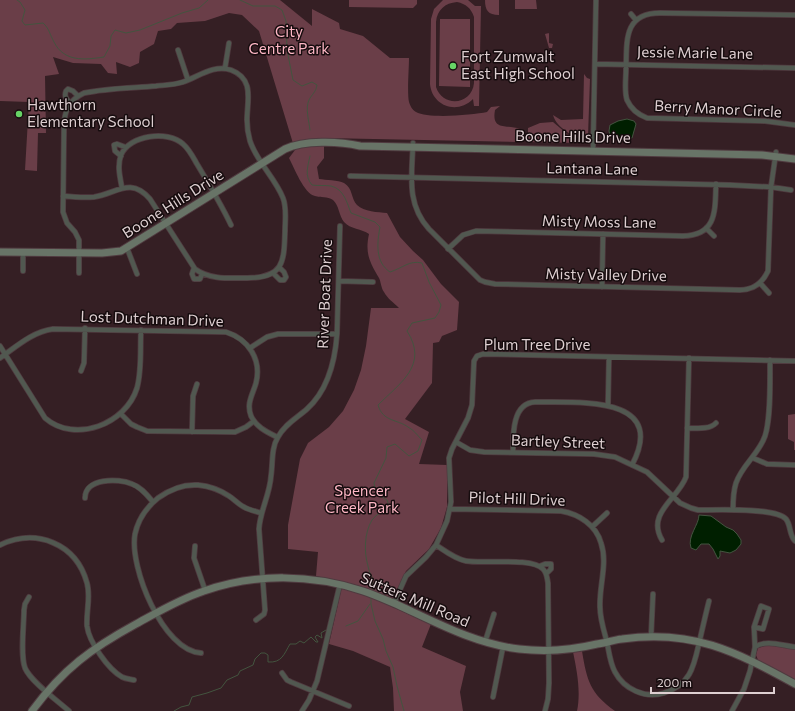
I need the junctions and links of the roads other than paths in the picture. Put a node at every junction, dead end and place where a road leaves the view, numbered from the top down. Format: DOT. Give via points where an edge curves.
graph roads {
  1 [pos="596,0"];
  2 [pos="631,14"];
  3 [pos="795,15"];
  4 [pos="636,20"];
  5 [pos="229,43"];
  6 [pos="178,50"];
  7 [pos="595,64"];
  8 [pos="626,64"];
  9 [pos="225,68"];
  10 [pos="795,68"];
  11 [pos="188,80"];
  12 [pos="78,96"];
  13 [pos="70,103"];
  14 [pos="795,125"];
  15 [pos="413,145"];
  16 [pos="125,147"];
  17 [pos="593,149"];
  18 [pos="775,154"];
  19 [pos="121,156"];
  20 [pos="795,156"];
  21 [pos="795,160"];
  22 [pos="262,164"];
  23 [pos="350,176"];
  24 [pos="412,177"];
  25 [pos="716,184"];
  26 [pos="771,187"];
  27 [pos="122,188"];
  28 [pos="791,190"];
  29 [pos="215,193"];
  30 [pos="62,196"];
  31 [pos="166,224"];
  32 [pos="231,225"];
  33 [pos="340,226"];
  34 [pos="706,228"];
  35 [pos="603,234"];
  36 [pos="714,236"];
  37 [pos="127,248"];
  38 [pos="448,248"];
  39 [pos="0,252"];
  40 [pos="23,252"];
  41 [pos="79,253"];
  42 [pos="194,268"];
  43 [pos="280,268"];
  44 [pos="23,271"];
  45 [pos="79,273"];
  46 [pos="273,273"];
  47 [pos="137,274"];
  48 [pos="202,274"];
  49 [pos="339,281"];
  50 [pos="373,282"];
  51 [pos="760,283"];
  52 [pos="602,287"];
  53 [pos="769,293"];
  54 [pos="85,328"];
  55 [pos="141,330"];
  56 [pos="337,334"];
  57 [pos="0,346"];
  58 [pos="250,348"];
  59 [pos="5,355"];
  60 [pos="609,357"];
  61 [pos="0,358"];
  62 [pos="689,358"];
  63 [pos="770,360"];
  64 [pos="795,361"];
  65 [pos="81,371"];
  66 [pos="197,384"];
  67 [pos="608,405"];
  68 [pos="121,414"];
  69 [pos="254,421"];
  70 [pos="716,423"];
  71 [pos="688,428"];
  72 [pos="192,432"];
  73 [pos="278,437"];
  74 [pos="456,442"];
  75 [pos="513,452"];
  76 [pos="753,458"];
  77 [pos="632,465"];
  78 [pos="795,465"];
  79 [pos="673,497"];
  80 [pos="85,498"];
  81 [pos="153,502"];
  82 [pos="450,509"];
  83 [pos="733,510"];
  84 [pos="261,513"];
  85 [pos="607,513"];
  86 [pos="592,527"];
  87 [pos="662,540"];
  88 [pos="795,541"];
  89 [pos="436,544"];
  90 [pos="0,545"];
  91 [pos="195,546"];
  92 [pos="540,566"];
  93 [pos="546,574"];
  94 [pos="262,579"];
  95 [pos="340,584"];
  96 [pos="205,590"];
  97 [pos="653,594"];
  98 [pos="29,597"];
  99 [pos="709,601"];
  100 [pos="394,604"];
  101 [pos="155,613"];
  102 [pos="494,614"];
  103 [pos="256,620"];
  104 [pos="754,627"];
  105 [pos="651,637"];
  106 [pos="699,641"];
  107 [pos="485,642"];
  108 [pos="607,642"];
  109 [pos="96,647"];
  110 [pos="503,647"];
  111 [pos="756,647"];
  112 [pos="795,647"];
  113 [pos="549,650"];
  114 [pos="201,653"];
  115 [pos="752,660"];
  116 [pos="282,672"];
  117 [pos="134,680"];
  118 [pos="795,684"];
  119 [pos="47,691"];
  120 [pos="314,692"];
  121 [pos="493,697"];
  122 [pos="349,706"];
  123 [pos="32,711"];
  124 [pos="69,711"];
  125 [pos="302,711"];
  126 [pos="545,711"];
  127 [pos="732,711"];
  1 -- 7 [label="street"];
  2 -- 4 [label="street"];
  3 -- 4 [label="street" via="654,13 643,15"];
  4 -- 8 [label="street, Berry Manor Circle" via="627,38"];
  5 -- 9 [label="street"];
  6 -- 11 [label="street"];
  7 -- 8 [label="street, Jessie Marie Lane"];
  7 -- 17 [label="street"];
  8 -- 10 [label="street, Jessie Marie Lane"];
  8 -- 14 [label="street, Berry Manor Circle" via="628,100 637,112 647,118 765,121"];
  9 -- 11 [label="street" via="211,70"];
  9 -- 22 [label="street" via="236,72 247,85 248,132"];
  11 -- 12 [label="street" via="176,84 89,92"];
  12 -- 13 [label="street"];
  12 -- 13 [label="street" via="73,91 66,90 66,98"];
  13 -- 30 [label="street" via="64,117"];
  15 -- 17 [label="street, Boone Hills Drive"];
  15 -- 22 [label="street, Boone Hills Drive" via="296,145"];
  15 -- 24 [label="street, Misty Valley Drive"];
  16 -- 19 [label="street"];
  16 -- 19 [label="street" via="121,144 114,145 115,151"];
  16 -- 29 [label="street" via="140,138 167,137 178,140 186,147"];
  17 -- 18 [label="street, Boone Hills Drive"];
  18 -- 20 [label="street, Boone Hills Drive"];
  18 -- 21 [label="street, Boone Hills Drive"];
  18 -- 26 [label="street"];
  19 -- 27 [label="street" via="119,166"];
  22 -- 29 [label="street, Boone Hills Drive"];
  22 -- 43 [label="street" via="282,195 285,206 284,252"];
  23 -- 24 [label="street, Lantana Lane"];
  24 -- 25 [label="street, Lantana Lane"];
  24 -- 38 [label="street, Misty Valley Drive" via="412,195 416,210 423,223"];
  25 -- 26 [label="street, Lantana Lane"];
  25 -- 34 [label="street" via="715,214"];
  26 -- 28 [label="street, Lantana Lane"];
  26 -- 51 [label="street" via="769,266 766,276"];
  27 -- 30 [label="street" via="93,197"];
  27 -- 31 [label="street" via="137,189 146,194"];
  29 -- 31 [label="street, Boone Hills Drive"];
  29 -- 32 [label="street"];
  30 -- 41 [label="street" via="63,212 77,236"];
  31 -- 37 [label="street, Boone Hills Drive"];
  31 -- 42 [label="street"];
  33 -- 49 [label="street, River Boat Drive"];
  34 -- 35 [label="street, Misty Moss Lane" via="689,236"];
  34 -- 36 [label="street"];
  35 -- 38 [label="street, Misty Moss Lane" via="476,231 464,235"];
  35 -- 52 [label="street"];
  37 -- 41 [label="street, Boone Hills Drive" via="108,253"];
  37 -- 47 [label="street"];
  38 -- 52 [label="street, Misty Valley Drive" via="480,280 490,284"];
  39 -- 40 [label="street, Boone Hills Drive"];
  40 -- 41 [label="street, Boone Hills Drive"];
  40 -- 44 [label="street"];
  41 -- 45 [label="street"];
  42 -- 48 [label="street"];
  42 -- 48 [label="street" via="194,279 200,279"];
  43 -- 46 [label="street"];
  43 -- 46 [label="street" via="286,277 284,280 280,280"];
  46 -- 48 [label="street" via="257,278 220,278"];
  49 -- 50 [label="street"];
  49 -- 56 [label="street, River Boat Drive"];
  51 -- 52 [label="street, Misty Valley Drive" via="752,288 740,290"];
  51 -- 53 [label="street"];
  54 -- 55 [label="street, Lost Dutchman Drive"];
  54 -- 59 [label="street, Lost Dutchman Drive" via="53,328 41,332 27,338"];
  54 -- 65 [label="street" via="84,363"];
  55 -- 58 [label="street, Lost Dutchman Drive" via="226,332"];
  55 -- 68 [label="street" via="139,379 134,396"];
  56 -- 58 [label="street" via="278,334 267,337"];
  56 -- 73 [label="street, River Boat Drive" via="333,363 321,393 311,405 289,422"];
  57 -- 59 [label="street"];
  58 -- 69 [label="street" via="258,372 250,401"];
  59 -- 61 [label="street, Lost Dutchman Drive"];
  59 -- 68 [label="street" via="41,413 49,421 68,429 91,429 106,424"];
  60 -- 62 [label="street, Plum Tree Drive"];
  60 -- 67 [label="street"];
  60 -- 74 [label="street, Plum Tree Drive" via="483,354 477,356 474,361 472,405"];
  62 -- 63 [label="street, Plum Tree Drive"];
  62 -- 71 [label="street"];
  63 -- 64 [label="street, Plum Tree Drive"];
  63 -- 76 [label="street" via="767,428 762,445"];
  66 -- 72 [label="street" via="193,396"];
  67 -- 75 [label="street" via="526,403 520,409 515,425"];
  67 -- 77 [label="street" via="629,415 638,425 641,443"];
  68 -- 72 [label="street" via="142,430"];
  69 -- 72 [label="street" via="235,432"];
  69 -- 73 [label="street"];
  70 -- 71 [label="street" via="708,428"];
  71 -- 79 [label="street" via="686,477"];
  73 -- 84 [label="street, River Boat Drive" via="273,450 270,484"];
  74 -- 75 [label="street, Bartley Street" via="476,451"];
  74 -- 82 [label="street, Plum Tree Drive" via="449,458"];
  75 -- 77 [label="street, Bartley Street" via="602,454"];
  76 -- 78 [label="street" via="767,464"];
  76 -- 83 [label="street" via="736,482"];
  77 -- 79 [label="street, Bartley Street" via="650,474"];
  79 -- 83 [label="street, Bartley Street" via="685,506 698,510"];
  79 -- 87 [label="street" via="659,516 658,531"];
  80 -- 81 [label="street" via="86,491 94,483 119,481 136,486"];
  81 -- 84 [label="street" via="165,493 196,485 224,493 246,508"];
  81 -- 101 [label="street" via="140,520 135,534 134,551"];
  82 -- 86 [label="street, Pilot Hill Drive" via="561,511 580,517"];
  82 -- 89 [label="street, Plum Tree Drive"];
  83 -- 88 [label="street, Bartley Street" via="779,514 786,520"];
  84 -- 94 [label="street, River Boat Drive" via="259,529"];
  85 -- 86 [label="street"];
  86 -- 108 [label="street, Pilot Hill Drive" via="601,542 603,554 600,606"];
  89 -- 92 [label="street" via="466,561 528,563"];
  89 -- 100 [label="street, Plum Tree Drive" via="406,576"];
  90 -- 109 [label="street" via="18,539 38,538 54,543 72,556 87,582 87,627"];
  91 -- 96 [label="street" via="194,558"];
  92 -- 93 [label="street"];
  92 -- 93 [label="street" via="551,564 551,569"];
  93 -- 113 [label="street"];
  94 -- 95 [label="street, Sutters Mill Road" via="302,578"];
  94 -- 96 [label="street, Sutters Mill Road"];
  94 -- 103 [label="street, River Boat Drive" via="265,610"];
  95 -- 100 [label="street, Sutters Mill Road"];
  95 -- 120 [label="street"];
  96 -- 101 [label="street, Sutters Mill Road"];
  97 -- 105 [label="street"];
  98 -- 119 [label="street" via="24,610 25,668"];
  99 -- 106 [label="street, Pilot Hill Drive"];
  100 -- 107 [label="street, Sutters Mill Road"];
  101 -- 109 [label="street, Sutters Mill Road"];
  101 -- 114 [label="street" via="167,631 185,649"];
  102 -- 107 [label="street"];
  104 -- 104 [label="street" via="761,606 769,609 762,629"];
  104 -- 111 [label="street"];
  105 -- 106 [label="street, Sutters Mill Road"];
  105 -- 108 [label="street, Sutters Mill Road"];
  106 -- 108 [label="street, Pilot Hill Drive" via="693,667 683,683 672,690 655,695 636,691 622,682 612,666"];
  106 -- 115 [label="street, Sutters Mill Road"];
  107 -- 110 [label="street, Sutters Mill Road"];
  108 -- 113 [label="street, Sutters Mill Road"];
  109 -- 117 [label="street" via="119,675"];
  109 -- 119 [label="street, Sutters Mill Road"];
  110 -- 113 [label="street, Sutters Mill Road"];
  110 -- 121 [label="street"];
  111 -- 112 [label="street" via="761,644"];
  111 -- 115 [label="street"];
  113 -- 126 [label="street" via="549,692"];
  115 -- 118 [label="street, Sutters Mill Road"];
  115 -- 127 [label="street" via="744,689"];
  116 -- 120 [label="street" via="288,680"];
  119 -- 123 [label="street, Sutters Mill Road"];
  119 -- 124 [label="street"];
  120 -- 122 [label="street"];
  120 -- 125 [label="street"];
}
